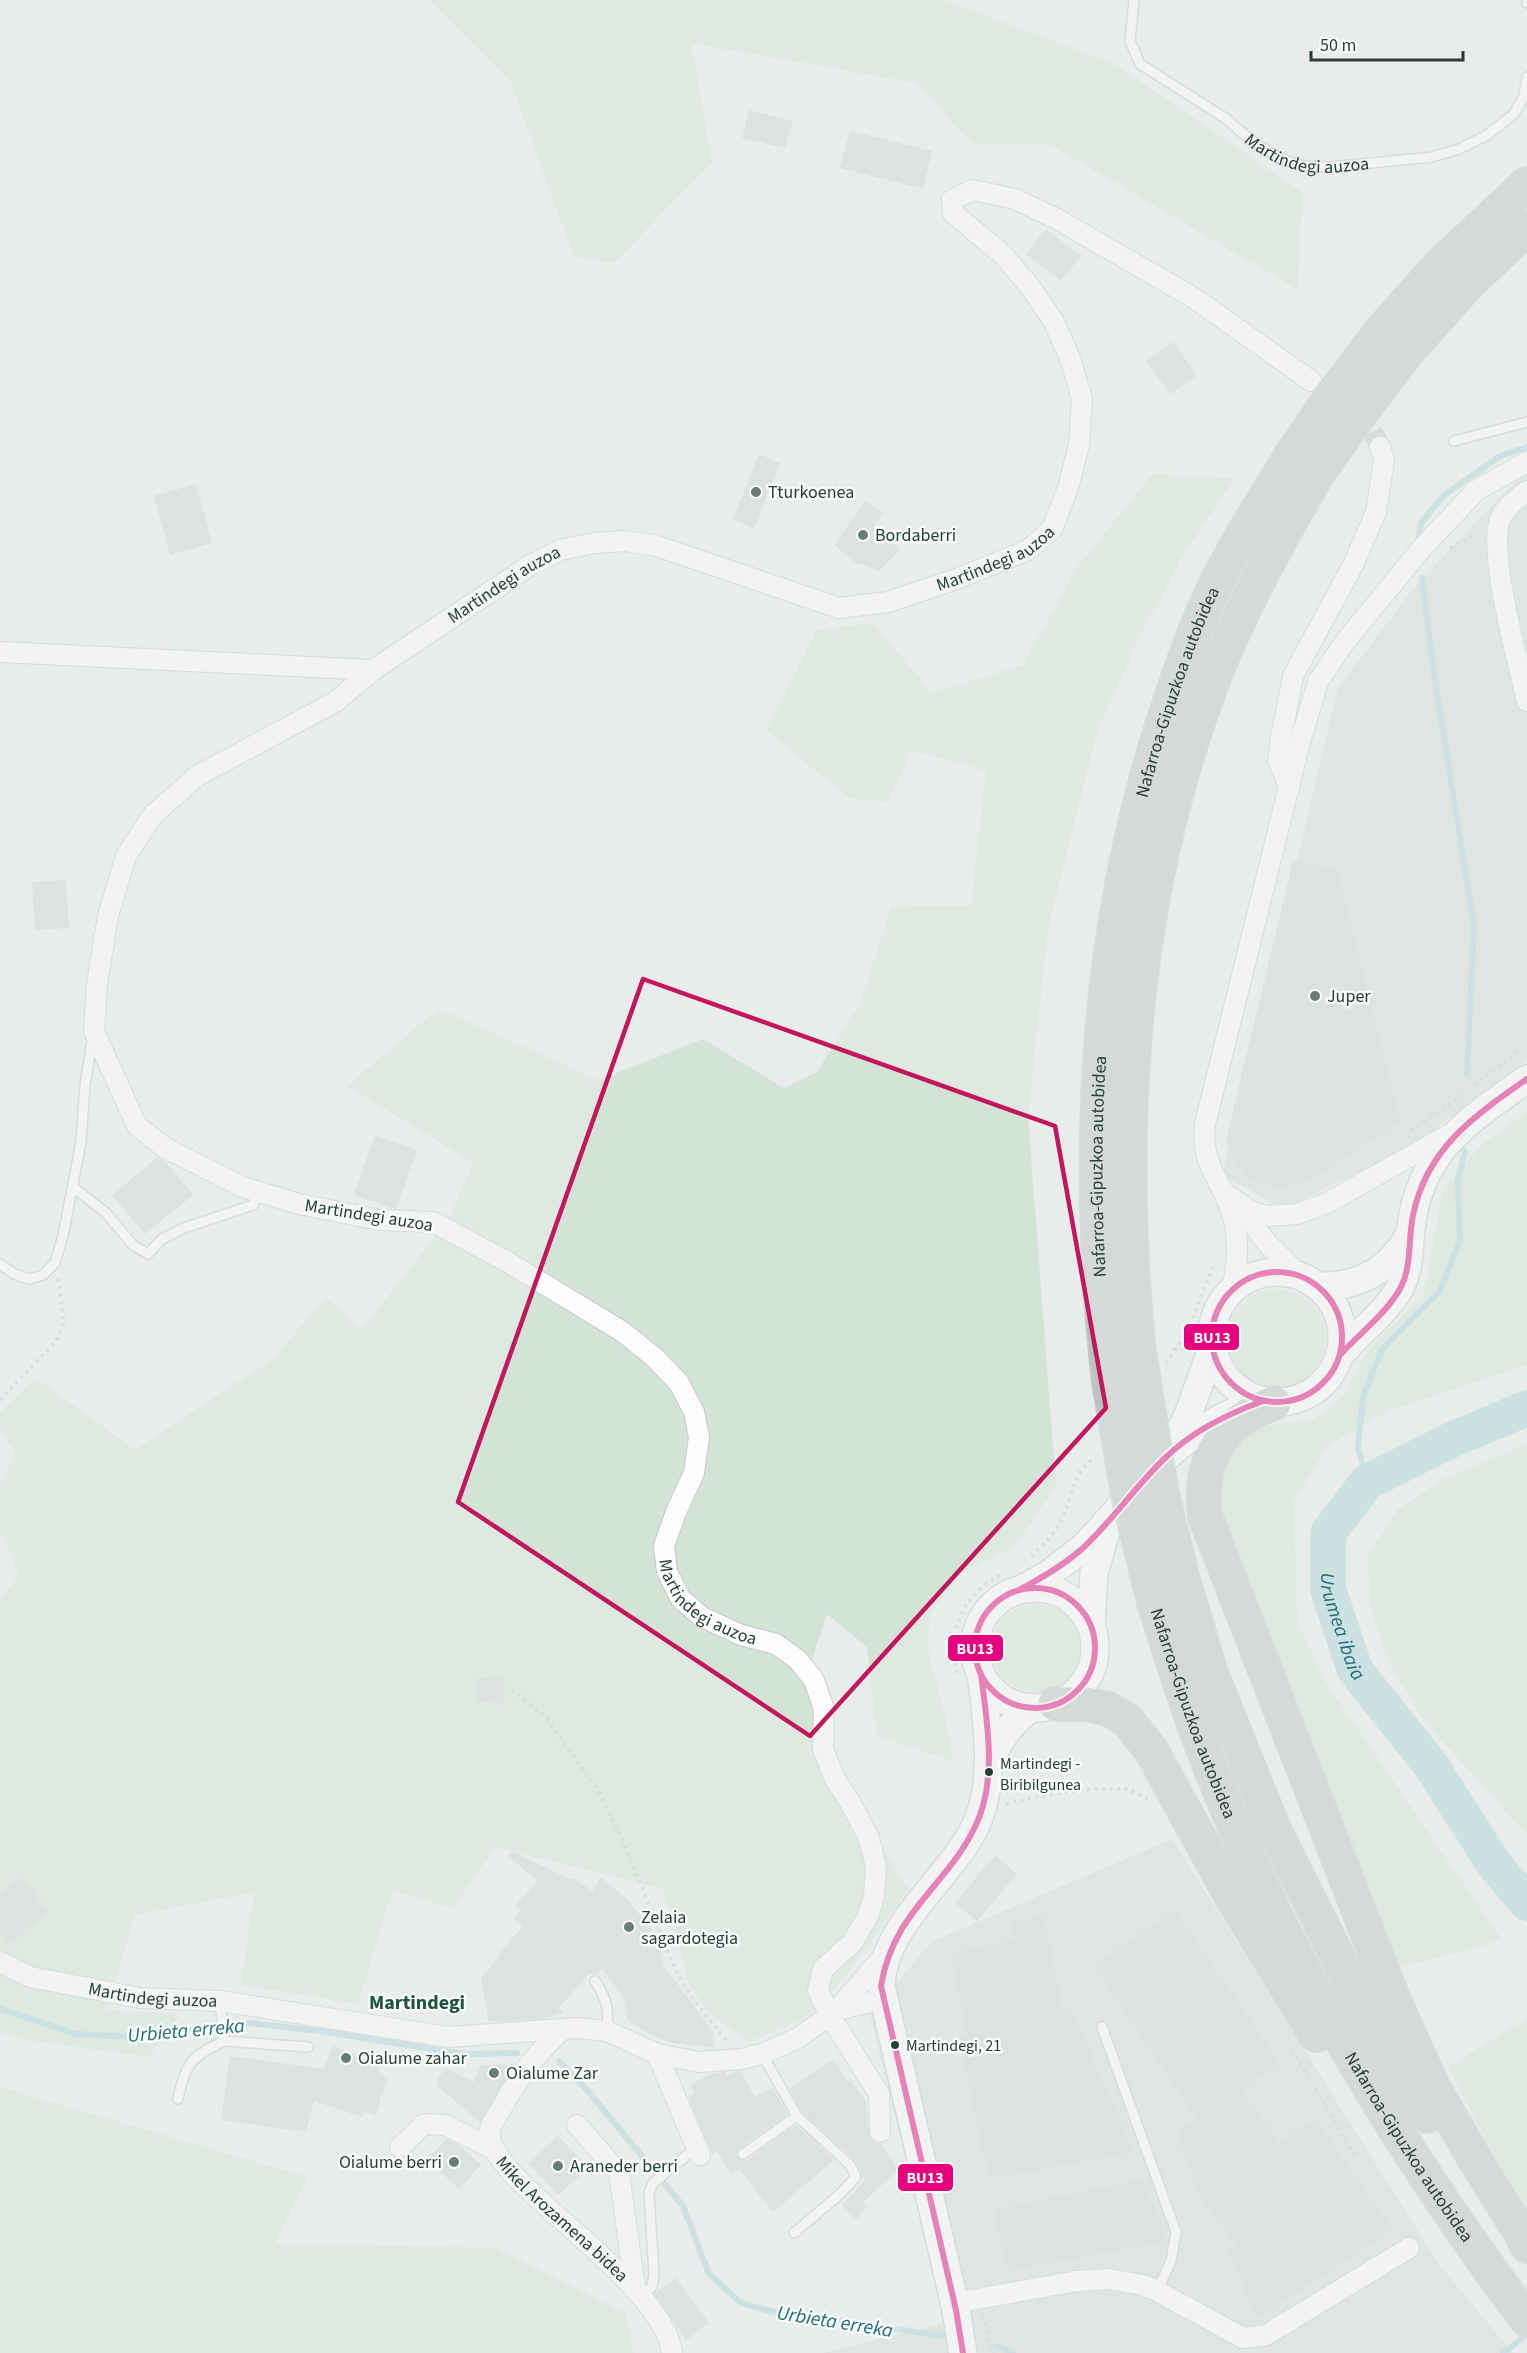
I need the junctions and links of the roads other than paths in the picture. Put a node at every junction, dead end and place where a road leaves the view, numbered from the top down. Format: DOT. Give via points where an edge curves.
graph roads {
  1 [pos="1134,0"];
  2 [pos="1527,77"];
  3 [pos="1527,184"];
  4 [pos="1527,228"];
  5 [pos="1311,381"];
  6 [pos="1527,422"];
  7 [pos="1454,441"];
  8 [pos="1380,447"];
  9 [pos="1527,462"];
  10 [pos="1527,491"];
  11 [pos="0,652"];
  12 [pos="373,670"];
  13 [pos="1527,701"];
  14 [pos="1289,787"];
  15 [pos="94,1031"];
  16 [pos="1527,1079"];
  17 [pos="1459,1129"];
  18 [pos="73,1187"];
  19 [pos="260,1192"];
  20 [pos="1229,1197"];
  21 [pos="1410,1234"];
  22 [pos="0,1264"];
  23 [pos="1309,1281"];
  24 [pos="1232,1290"];
  25 [pos="1212,1349"];
  26 [pos="1340,1355"];
  27 [pos="1268,1402"];
  28 [pos="1164,1458"];
  29 [pos="1110,1521"];
  30 [pos="1021,1589"];
  31 [pos="1091,1626"];
  32 [pos="981,1674"];
  33 [pos="1043,1706"];
  34 [pos="987,1773"];
  35 [pos="890,1948"];
  36 [pos="0,1962"];
  37 [pos="596,1981"];
  38 [pos="879,2001"];
  39 [pos="221,2008"];
  40 [pos="834,2013"];
  41 [pos="1102,2026"];
  42 [pos="562,2030"];
  43 [pos="607,2031"];
  44 [pos="224,2038"];
  45 [pos="308,2047"];
  46 [pos="657,2054"];
  47 [pos="762,2054"];
  48 [pos="178,2099"];
  49 [pos="797,2116"];
  50 [pos="577,2125"];
  51 [pos="880,2132"];
  52 [pos="400,2147"];
  53 [pos="493,2150"];
  54 [pos="699,2151"];
  55 [pos="742,2154"];
  56 [pos="1440,2196"];
  57 [pos="794,2233"];
  58 [pos="1521,2246"];
  59 [pos="1409,2248"];
  60 [pos="1157,2291"];
  61 [pos="639,2292"];
  62 [pos="955,2306"];
  63 [pos="1527,2320"];
  64 [pos="671,2347"];
  65 [pos="963,2353"];
  66 [pos="973,2353"];
  1 -- 2 [label="lane, Martindegi auzoa" via="1130,41 1140,64 1225,118 1253,142 1281,159 1304,166 1432,157 1459,149 1487,135 1514,114 1524,96"];
  3 -- 56 [label="highway, Nafarroa-Gipuzkoa autobidea, bridge" via="1440,265 1381,331 1292,454 1208,601 1177,679 1142,791 1120,886 1097,1097 1096,1206 1109,1382 1129,1499 1154,1602 1181,1689 1208,1762 1274,1910 1338,2032"];
  4 -- 58 [label="highway, Nafarroa-Gipuzkoa autobidea, bridge" via="1467,285 1408,351 1318,473 1277,544 1210,688 1176,799 1153,894 1138,993 1129,1098 1128,1207 1138,1344 1161,1490 1211,1673 1240,1750 1272,1825 1367,2016 1417,2099"];
  5 -- 12 [label="street, Martindegi auzoa" via="1194,298 1057,219 1015,199 972,190 952,200 953,213 1003,255 1031,288 1054,322 1082,399 1079,445 1068,488 1052,529 1028,550 888,602 839,608 657,546 625,541 594,543 560,550 529,566"];
  6 -- 7 [label="lane"];
  8 -- 14 [label="street" via="1384,460 1376,512 1353,565 1293,676 1278,760"];
  9 -- 14 [label="street" via="1477,490 1421,549 1344,643 1318,682"];
  10 -- 13 [label="street" via="1500,518 1497,547 1499,575"];
  11 -- 12 [label="street"];
  12 -- 15 [label="street, Martindegi auzoa" via="335,702 197,776 153,815 126,856 108,916"];
  14 -- 20 [label="street" via="1205,1125 1207,1162 1216,1182"];
  15 -- 18 [label="lane, Martindegi auzoa"];
  15 -- 19 [label="street, Martindegi auzoa" via="137,1126 164,1147"];
  16 -- 17 [label="main road"];
  17 -- 20 [label="street" via="1312,1210 1267,1216 1251,1212"];
  17 -- 21 [label="main road" via="1425,1177"];
  18 -- 19 [label="lane" via="106,1213 133,1245 148,1254 162,1239 184,1228 253,1205"];
  18 -- 22 [label="lane, Martindegi auzoa" via="55,1263 43,1275 29,1280"];
  19 -- 40 [label="street, Martindegi auzoa" via="380,1220 433,1222 623,1332 679,1383 694,1412 699,1437 694,1473 664,1546 667,1572 681,1599 702,1617 741,1635 776,1644 798,1660 814,1680 824,1709 823,1749 868,1838 876,1867 868,1914 852,1943 823,1969 818,1990"];
  20 -- 23 [label="street" via="1267,1243"];
  20 -- 24 [label="street" via="1237,1240"];
  21 -- 23 [label="main road" via="1394,1258 1372,1275 1345,1285"];
  21 -- 26 [label="main road" via="1409,1262 1400,1287 1385,1309"];
  23 -- 24 [label="main road" via="1279,1272 1266,1273"];
  23 -- 26 [label="main road" via="1330,1300 1340,1317"];
  24 -- 25 [label="main road" via="1213,1323"];
  25 -- 27 [label="main road" via="1230,1382 1248,1396"];
  25 -- 28 [label="main road" via="1188,1415"];
  26 -- 27 [label="main road" via="1322,1385 1308,1395"];
  27 -- 28 [label="main road" via="1210,1424"];
  27 -- 58 [label="highway" via="1233,1426 1214,1451 1204,1483 1205,1516 1394,2001 1440,2099"];
  28 -- 29 [label="main road"];
  29 -- 30 [label="main road" via="1069,1561"];
  29 -- 31 [label="main road" via="1094,1573"];
  30 -- 31 [label="main road" via="1056,1591 1083,1611"];
  30 -- 32 [label="main road" via="991,1607 981,1622 975,1639 975,1657"];
  31 -- 33 [label="main road" via="1095,1644 1093,1663 1085,1681 1072,1695"];
  32 -- 33 [label="main road" via="1001,1698 1016,1705"];
  32 -- 34 [label="main road"];
  33 -- 34 [label="main road" via="1016,1720 1003,1735"];
  33 -- 56 [label="highway" via="1088,1704 1127,1720 1151,1750 1234,1901 1322,2044 1380,2132"];
  34 -- 35 [label="main road" via="975,1827"];
  35 -- 38 [label="main road" via="883,1966"];
  35 -- 40 [label="street, Martindegi auzoa"];
  36 -- 39 [label="street, Martindegi auzoa" via="30,1977 140,1998"];
  37 -- 43 [label="lane" via="606,1998"];
  38 -- 40 [label="street, Martindegi auzoa"];
  38 -- 62 [label="main road"];
  39 -- 42 [label="street, Martindegi auzoa" via="448,2037"];
  39 -- 44 [label="lane"];
  40 -- 47 [label="street, Martindegi auzoa" via="798,2038"];
  40 -- 51 [label="street" via="879,2094"];
  41 -- 60 [label="lane" via="1176,2232 1171,2260"];
  42 -- 43 [label="street, Martindegi auzoa"];
  42 -- 53 [label="street, Mikel Arozamena bidea" via="536,2054 515,2084 490,2129"];
  43 -- 46 [label="street, Martindegi auzoa"];
  44 -- 45 [label="lane"];
  44 -- 48 [label="lane" via="198,2052 182,2077"];
  46 -- 47 [label="street, Martindegi auzoa" via="699,2062"];
  46 -- 54 [label="street"];
  47 -- 49 [label="lane"];
  49 -- 55 [label="lane"];
  49 -- 57 [label="lane" via="850,2165 856,2176"];
  50 -- 61 [label="street, Mikel Arozamena bidea" via="619,2173"];
  52 -- 53 [label="street" via="424,2124 445,2124"];
  53 -- 61 [label="street, Mikel Arozamena bidea" via="527,2188"];
  54 -- 61 [label="lane" via="653,2183 649,2193 654,2274 652,2286"];
  56 -- 63 [label="highway, Nafarroa-Gipuzkoa autobidea"];
  59 -- 60 [label="street" via="1266,2335 1243,2338"];
  60 -- 62 [label="street" via="1108,2279 1077,2281"];
  61 -- 64 [label="street, Mikel Arozamena bidea" via="664,2325"];
  62 -- 65 [label="main road"];
  62 -- 66 [label="main road"];
}
